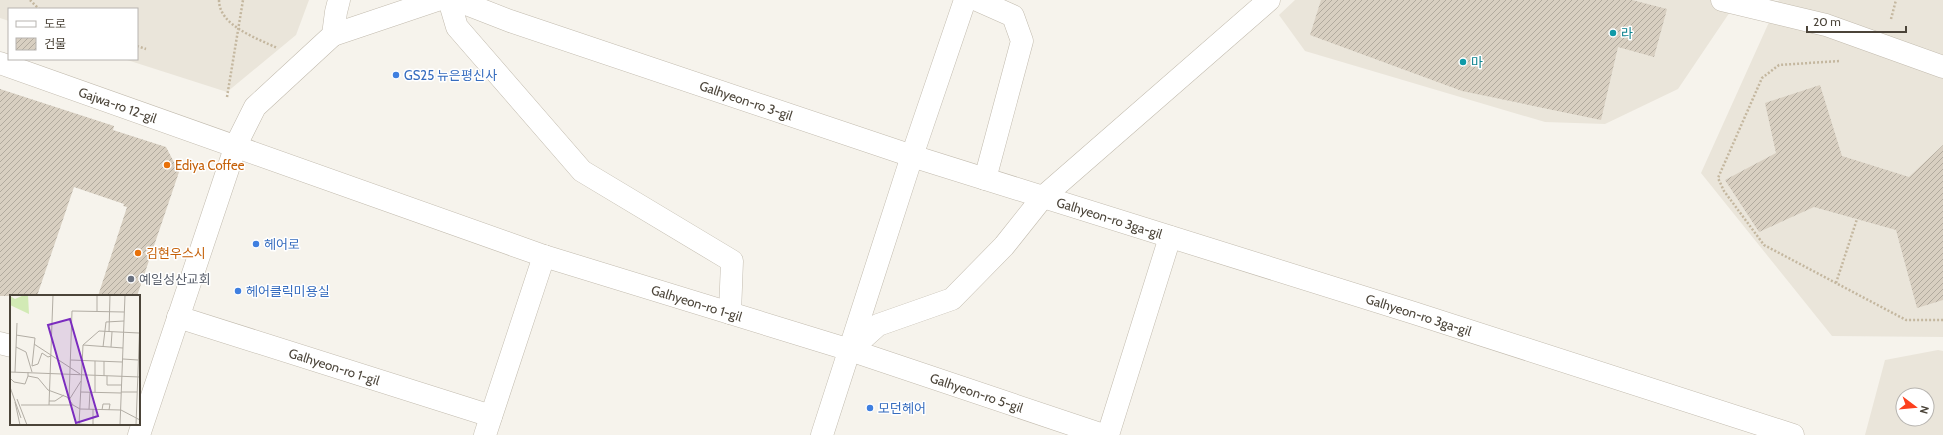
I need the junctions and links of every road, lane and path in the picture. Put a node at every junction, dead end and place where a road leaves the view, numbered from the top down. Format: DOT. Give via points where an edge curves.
graph roads {
  1 [pos="30,0"];
  2 [pos="219,0"];
  3 [pos="243,0"];
  4 [pos="339,0"];
  5 [pos="437,0"];
  6 [pos="448,0"];
  7 [pos="456,0"];
  8 [pos="966,0"];
  9 [pos="977,0"];
  10 [pos="1269,0"];
  11 [pos="1722,0"];
  12 [pos="38,8"];
  13 [pos="238,28"];
  14 [pos="333,35"];
  15 [pos="1883,45"];
  16 [pos="138,46"];
  17 [pos="146,49"];
  18 [pos="0,62"];
  19 [pos="303,63"];
  20 [pos="1943,67"];
  21 [pos="229,142"];
  22 [pos="912,156"];
  23 [pos="985,179"];
  24 [pos="1043,197"];
  25 [pos="1857,219"];
  26 [pos="1170,237"];
  27 [pos="544,256"];
  28 [pos="1836,282"];
  29 [pos="730,313"];
  30 [pos="178,317"];
  31 [pos="1943,320"];
  32 [pos="0,343"];
  33 [pos="10,346"];
  34 [pos="850,350"];
  35 [pos="146,391"];
  36 [pos="488,426"];
  37 [pos="140,435"];
  38 [pos="822,435"];
  39 [pos="1103,435"];
  40 [pos="1108,435"];
  41 [pos="1793,435"];
  1 -- 12 [label="path"];
  2 -- 13 [label="path" via="219,8 228,22"];
  3 -- 13 [label="path"];
  4 -- 14 [label="street"];
  5 -- 14 [label="street"];
  6 -- 29 [label="street" via="458,27 582,171 732,261"];
  7 -- 22 [label="street, Galhyeon-ro 3-gil" via="510,21"];
  8 -- 22 [label="street"];
  9 -- 23 [label="street" via="1013,16 1022,41"];
  10 -- 24 [label="street, Galhyeon-ro 3ga-gil"];
  11 -- 15 [label="street" via="1826,25"];
  13 -- 19 [label="path"];
  13 -- 21 [label="path" via="230,68"];
  14 -- 19 [label="street"];
  15 -- 20 [label="street"];
  15 -- 28 [label="path" via="1854,60 1779,64 1762,78 1718,178 1724,191 1764,244"];
  16 -- 17 [label="path"];
  18 -- 21 [label="street, Gajwa-ro 12-gil"];
  19 -- 21 [label="street" via="255,107"];
  21 -- 27 [label="street, Galhyeon-ro 1-gil"];
  21 -- 30 [label="street"];
  22 -- 23 [label="street, Galhyeon-ro 3ga-gil"];
  22 -- 34 [label="street"];
  23 -- 24 [label="street, Galhyeon-ro 3ga-gil"];
  24 -- 26 [label="street, Galhyeon-ro 3ga-gil"];
  24 -- 34 [label="street" via="1004,246 952,299 878,325"];
  25 -- 28 [label="path"];
  26 -- 40 [label="street"];
  26 -- 41 [label="street, Galhyeon-ro 3ga-gil"];
  27 -- 29 [label="street, Galhyeon-ro 1-gil"];
  27 -- 36 [label="street, Galhyeon-ro 1-gil"];
  28 -- 31 [label="path" via="1906,320"];
  29 -- 34 [label="street, Galhyeon-ro 1-gil"];
  30 -- 35 [label="street"];
  30 -- 36 [label="street, Galhyeon-ro 1-gil"];
  32 -- 33 [label="street"];
  34 -- 38 [label="street"];
  34 -- 39 [label="street, Galhyeon-ro 5-gil"];
  35 -- 37 [label="street"];
}
